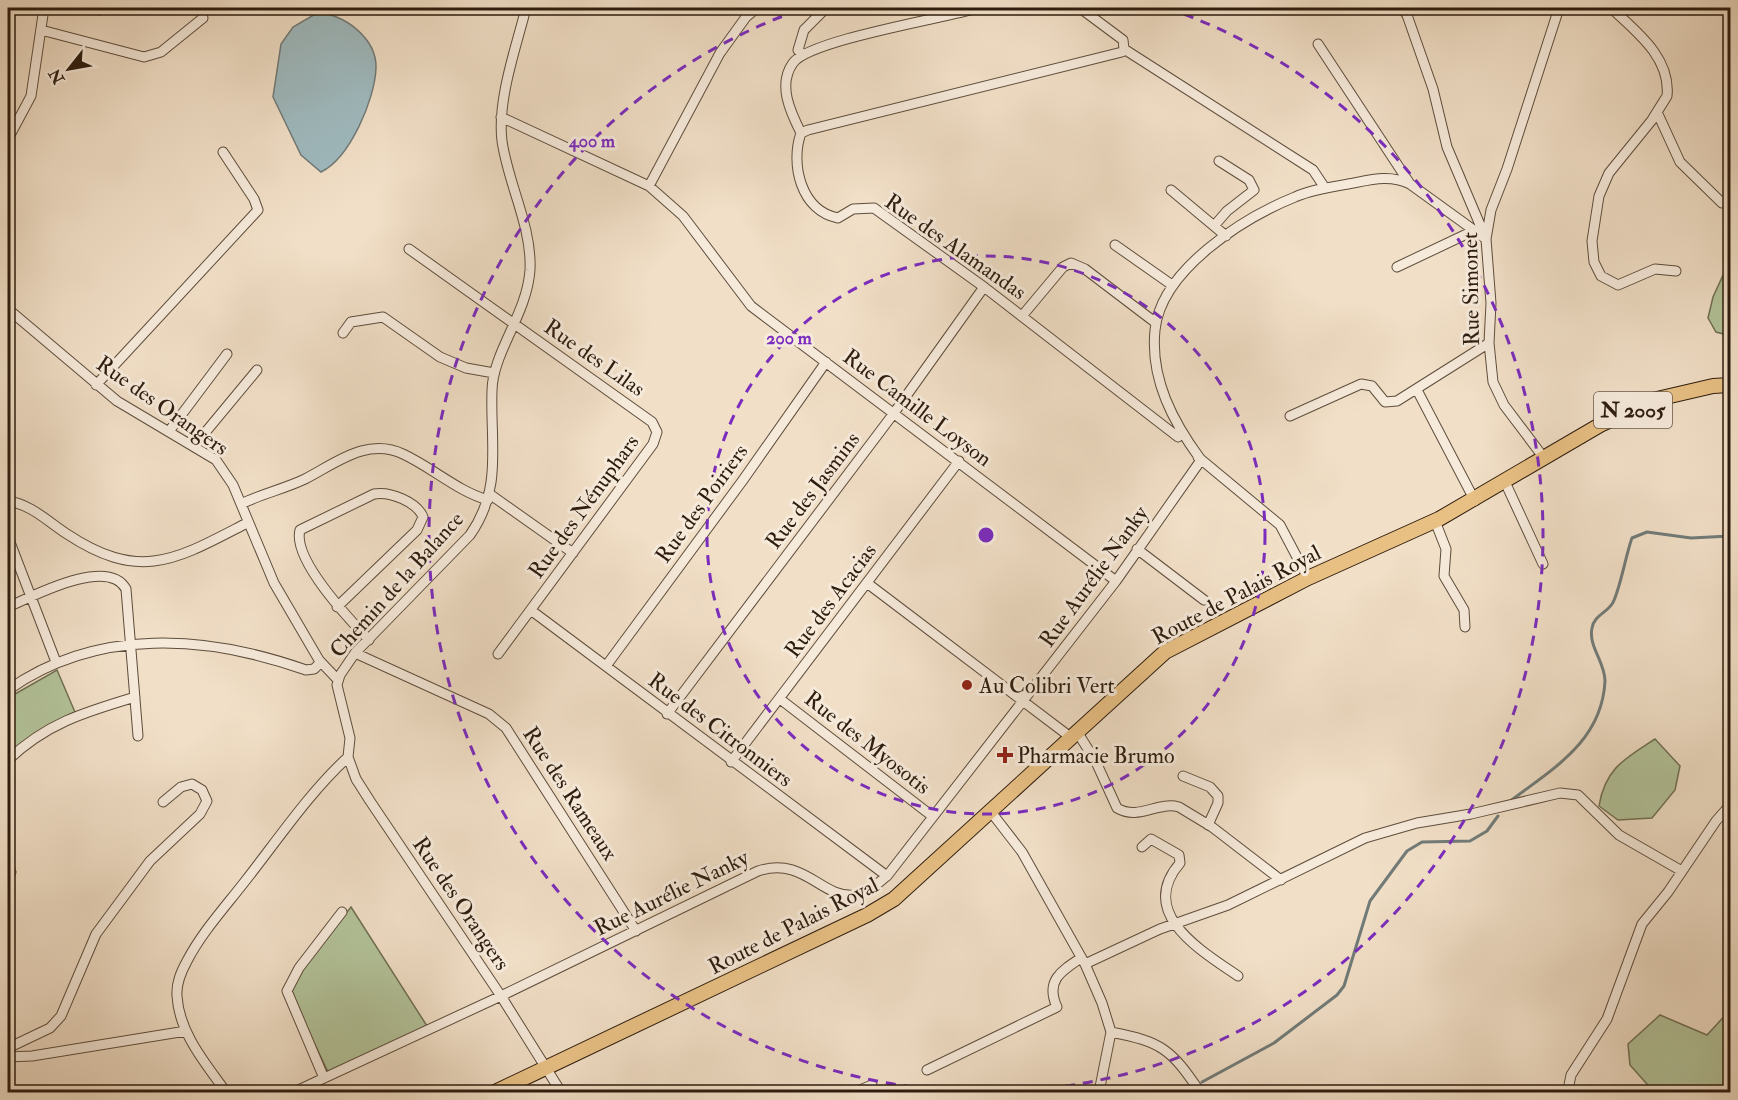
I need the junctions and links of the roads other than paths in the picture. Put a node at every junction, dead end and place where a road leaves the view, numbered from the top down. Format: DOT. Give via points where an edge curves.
graph roads {
  1 [pos="44,8"];
  2 [pos="526,8"];
  3 [pos="757,8"];
  4 [pos="826,8"];
  5 [pos="978,8"];
  6 [pos="1080,8"];
  7 [pos="1402,8"];
  8 [pos="1558,8"];
  9 [pos="1611,8"];
  10 [pos="203,18"];
  11 [pos="41,30"];
  12 [pos="1318,44"];
  13 [pos="1121,52"];
  14 [pos="802,54"];
  15 [pos="1657,112"];
  16 [pos="501,117"];
  17 [pos="801,133"];
  18 [pos="8,139"];
  19 [pos="223,152"];
  20 [pos="1219,162"];
  21 [pos="1410,184"];
  22 [pos="648,186"];
  23 [pos="1325,188"];
  24 [pos="1171,190"];
  25 [pos="1722,203"];
  26 [pos="1214,226"];
  27 [pos="1473,231"];
  28 [pos="1226,236"];
  29 [pos="1486,239"];
  30 [pos="1115,244"];
  31 [pos="409,249"];
  32 [pos="1397,267"];
  33 [pos="1676,271"];
  34 [pos="1172,285"];
  35 [pos="984,287"];
  36 [pos="8,309"];
  37 [pos="1022,316"];
  38 [pos="1156,323"];
  39 [pos="516,325"];
  40 [pos="343,333"];
  41 [pos="1489,344"];
  42 [pos="227,354"];
  43 [pos="826,362"];
  44 [pos="257,370"];
  45 [pos="494,373"];
  46 [pos="96,385"];
  47 [pos="1731,385"];
  48 [pos="1417,390"];
  49 [pos="894,412"];
  50 [pos="1290,416"];
  51 [pos="652,422"];
  52 [pos="170,430"];
  53 [pos="194,446"];
  54 [pos="1544,458"];
  55 [pos="1201,460"];
  56 [pos="959,461"];
  57 [pos="1505,482"];
  58 [pos="489,497"];
  59 [pos="8,501"];
  60 [pos="1475,501"];
  61 [pos="241,504"];
  62 [pos="1435,521"];
  63 [pos="247,523"];
  64 [pos="8,537"];
  65 [pos="1137,549"];
  66 [pos="573,552"];
  67 [pos="1543,564"];
  68 [pos="1308,578"];
  69 [pos="1116,581"];
  70 [pos="867,583"];
  71 [pos="31,597"];
  72 [pos="1204,600"];
  73 [pos="8,607"];
  74 [pos="337,607"];
  75 [pos="532,611"];
  76 [pos="1465,627"];
  77 [pos="369,640"];
  78 [pos="132,643"];
  79 [pos="355,653"];
  80 [pos="498,654"];
  81 [pos="56,662"];
  82 [pos="321,662"];
  83 [pos="606,666"];
  84 [pos="338,680"];
  85 [pos="8,690"];
  86 [pos="135,697"];
  87 [pos="780,699"];
  88 [pos="1025,702"];
  89 [pos="667,714"];
  90 [pos="1073,733"];
  91 [pos="138,736"];
  92 [pos="348,757"];
  93 [pos="8,760"];
  94 [pos="731,762"];
  95 [pos="1184,776"];
  96 [pos="163,802"];
  97 [pos="1731,805"];
  98 [pos="991,812"];
  99 [pos="932,816"];
  100 [pos="1208,825"];
  101 [pos="1142,848"];
  102 [pos="1680,870"];
  103 [pos="887,876"];
  104 [pos="1281,880"];
  105 [pos="342,912"];
  106 [pos="1174,924"];
  107 [pos="636,931"];
  108 [pos="1083,961"];
  109 [pos="1238,976"];
  110 [pos="501,996"];
  111 [pos="186,1031"];
  112 [pos="1111,1032"];
  113 [pos="8,1048"];
  114 [pos="8,1057"];
  115 [pos="547,1069"];
  116 [pos="927,1070"];
  117 [pos="324,1078"];
  118 [pos="872,1085"];
  119 [pos="226,1092"];
  120 [pos="294,1092"];
  121 [pos="495,1092"];
  122 [pos="561,1092"];
  123 [pos="855,1092"];
  124 [pos="1099,1092"];
  125 [pos="1200,1092"];
  126 [pos="1571,1092"];
  1 -- 11 [label="street"];
  2 -- 16 [label="street, Chemin de la Balance"];
  3 -- 22 [label="street" via="720,53"];
  4 -- 14 [label="street" via="800,36 798,50"];
  5 -- 14 [label="street" via="874,32"];
  6 -- 13 [label="street" via="1123,40"];
  7 -- 29 [label="street" via="1433,89 1447,147"];
  8 -- 29 [label="street, Rue Simonet" via="1491,210"];
  9 -- 15 [label="street" via="1666,69 1667,96"];
  10 -- 11 [label="street" via="161,52 144,57"];
  11 -- 18 [label="street" via="31,96"];
  12 -- 21 [label="street"];
  13 -- 17 [label="street"];
  13 -- 23 [label="street" via="1313,171"];
  14 -- 17 [label="street" via="793,63 786,86 789,109"];
  15 -- 25 [label="street" via="1680,162"];
  15 -- 33 [label="street" via="1609,173 1599,196 1592,241 1594,262 1600,276 1618,285 1655,269"];
  16 -- 22 [label="street, Rue Camille Loyson"];
  16 -- 39 [label="street, Chemin de la Balance" via="504,152 529,250 527,287"];
  17 -- 35 [label="street, Rue des Alamandas" via="797,170 808,198 819,210 838,218 853,209 874,208"];
  19 -- 46 [label="street" via="258,210"];
  20 -- 26 [label="street" via="1249,180 1254,190"];
  21 -- 23 [label="street" via="1396,177"];
  21 -- 27 [label="street"];
  22 -- 43 [label="street, Rue Camille Loyson" via="683,216 751,306"];
  23 -- 28 [label="street" via="1294,197"];
  24 -- 26 [label="street"];
  26 -- 28 [label="street"];
  27 -- 29 [label="street"];
  27 -- 32 [label="street"];
  28 -- 34 [label="street" via="1205,250"];
  29 -- 41 [label="street, Rue Simonet" via="1491,303"];
  30 -- 34 [label="street"];
  31 -- 39 [label="street, Rue des Lilas"];
  34 -- 38 [label="street"];
  35 -- 37 [label="street, Rue des Alamandas"];
  35 -- 49 [label="street, Rue des Jasmins"];
  36 -- 46 [label="street, Rue des Orangers"];
  37 -- 38 [label="street" via="1063,267 1071,263 1085,269"];
  37 -- 55 [label="street, Rue des Alamandas" via="1166,426"];
  38 -- 55 [label="street" via="1156,367 1167,405 1176,426"];
  39 -- 45 [label="street, Chemin de la Balance"];
  39 -- 51 [label="street, Rue des Lilas"];
  40 -- 45 [label="street" via="351,322 383,317 440,357 466,368"];
  41 -- 48 [label="street"];
  41 -- 54 [label="street, Rue Simonet" via="1494,382 1503,405"];
  42 -- 52 [label="street"];
  43 -- 49 [label="street, Rue Camille Loyson"];
  43 -- 83 [label="street, Rue des Poiriers"];
  44 -- 53 [label="street"];
  45 -- 58 [label="street, Chemin de la Balance"];
  46 -- 52 [label="street, Rue des Orangers" via="139,415"];
  47 -- 54 [label="main road, Route de Palais Royal / N 2005" via="1657,399 1600,424"];
  48 -- 50 [label="street" via="1389,403 1379,399 1371,386 1361,384"];
  48 -- 60 [label="street"];
  49 -- 56 [label="street, Rue Camille Loyson"];
  49 -- 89 [label="street, Rue des Jasmins"];
  51 -- 66 [label="street, Rue des Nénuphars" via="657,432 654,444"];
  52 -- 53 [label="street, Rue des Orangers"];
  53 -- 61 [label="street, Rue des Orangers" via="223,468"];
  54 -- 57 [label="main road, Route de Palais Royal / N 2005"];
  55 -- 65 [label="street, Rue Aurélie Nanky"];
  55 -- 68 [label="street, Rue des Alamandas" via="1280,525"];
  56 -- 69 [label="street, Rue Camille Loyson"];
  56 -- 70 [label="street, Rue des Acacias"];
  57 -- 60 [label="main road, Route de Palais Royal / N 2005"];
  57 -- 67 [label="street"];
  58 -- 61 [label="street" via="473,496 402,453 379,447 352,453 304,479"];
  58 -- 66 [label="street"];
  58 -- 77 [label="street, Chemin de la Balance" via="470,535"];
  59 -- 63 [label="street" via="29,506 86,547 135,563 185,555"];
  60 -- 62 [label="main road, Route de Palais Royal / N 2005"];
  61 -- 63 [label="street, Rue des Orangers"];
  62 -- 68 [label="main road, Route de Palais Royal / N 2005"];
  62 -- 76 [label="street" via="1446,549 1444,576 1466,615"];
  63 -- 82 [label="street, Rue des Orangers" via="274,583"];
  64 -- 71 [label="street"];
  65 -- 69 [label="street, Rue Aurélie Nanky"];
  65 -- 72 [label="street"];
  66 -- 75 [label="street, Rue des Nénuphars"];
  68 -- 90 [label="main road, Route de Palais Royal / N 2005" via="1165,652"];
  69 -- 88 [label="street, Rue Aurélie Nanky"];
  70 -- 87 [label="street, Rue des Acacias"];
  70 -- 88 [label="street"];
  71 -- 73 [label="street"];
  71 -- 78 [label="street" via="97,575 114,576 126,588"];
  71 -- 81 [label="street"];
  74 -- 74 [label="street" via="301,546 300,530 374,494 385,492 417,508 423,518 417,530"];
  74 -- 77 [label="street"];
  75 -- 80 [label="street, Rue des Nénuphars"];
  75 -- 83 [label="street, Rue des Citronniers"];
  77 -- 79 [label="street, Chemin de la Balance"];
  78 -- 81 [label="street"];
  78 -- 82 [label="street" via="209,645 306,670"];
  78 -- 86 [label="street"];
  79 -- 84 [label="street, Chemin de la Balance"];
  79 -- 107 [label="street, Rue des Rameaux" via="489,714 506,728"];
  81 -- 85 [label="street"];
  82 -- 84 [label="street, Rue des Orangers"];
  83 -- 89 [label="street, Rue des Citronniers"];
  84 -- 92 [label="street, Chemin de la Balance" via="350,738"];
  86 -- 91 [label="street"];
  86 -- 93 [label="street" via="74,716 41,732"];
  87 -- 94 [label="street, Rue des Acacias"];
  87 -- 99 [label="street, Rue des Myosotis"];
  88 -- 90 [label="street"];
  88 -- 99 [label="street, Rue Aurélie Nanky"];
  89 -- 94 [label="street, Rue des Citronniers"];
  90 -- 98 [label="main road, Route de Palais Royal / N 2005"];
  90 -- 100 [label="street" via="1096,762 1117,808 1138,814 1173,806"];
  92 -- 110 [label="street, Rue des Orangers" via="370,801"];
  92 -- 111 [label="street" via="298,812 187,959 178,979 177,996"];
  94 -- 103 [label="street, Rue des Citronniers"];
  95 -- 100 [label="street" via="1210,787 1218,796"];
  96 -- 113 [label="street" via="181,786 192,784 202,790 207,801 150,861 96,934 61,1016 50,1028"];
  97 -- 102 [label="street"];
  98 -- 108 [label="street" via="1022,852"];
  98 -- 115 [label="main road, Route de Palais Royal / N 2005" via="894,899 867,915"];
  99 -- 103 [label="street, Rue Aurélie Nanky"];
  100 -- 104 [label="street"];
  101 -- 106 [label="street" via="1151,839 1180,858 1165,892"];
  102 -- 104 [label="street" via="1619,835 1578,795 1560,793 1365,838"];
  102 -- 126 [label="street" via="1637,934 1607,1019 1571,1075"];
  103 -- 107 [label="street, Rue Aurélie Nanky" via="863,893 848,895 787,867 769,868"];
  104 -- 106 [label="street"];
  105 -- 117 [label="street" via="299,968 287,991"];
  106 -- 108 [label="street"];
  106 -- 109 [label="street" via="1205,954"];
  107 -- 110 [label="street, Rue Aurélie Nanky"];
  108 -- 112 [label="street"];
  108 -- 116 [label="street" via="1060,972 1055,979 1052,987 1057,1007"];
  110 -- 115 [label="street, Rue des Orangers"];
  110 -- 117 [label="street, Rue Aurélie Nanky"];
  111 -- 114 [label="street"];
  111 -- 119 [label="street"];
  112 -- 124 [label="street"];
  112 -- 125 [label="street" via="1148,1040 1173,1055"];
  115 -- 121 [label="main road, Route de Palais Royal / N 2005"];
  115 -- 122 [label="street, Rue des Orangers"];
  117 -- 120 [label="street, Rue Aurélie Nanky"];
  118 -- 123 [label="street"];
}
